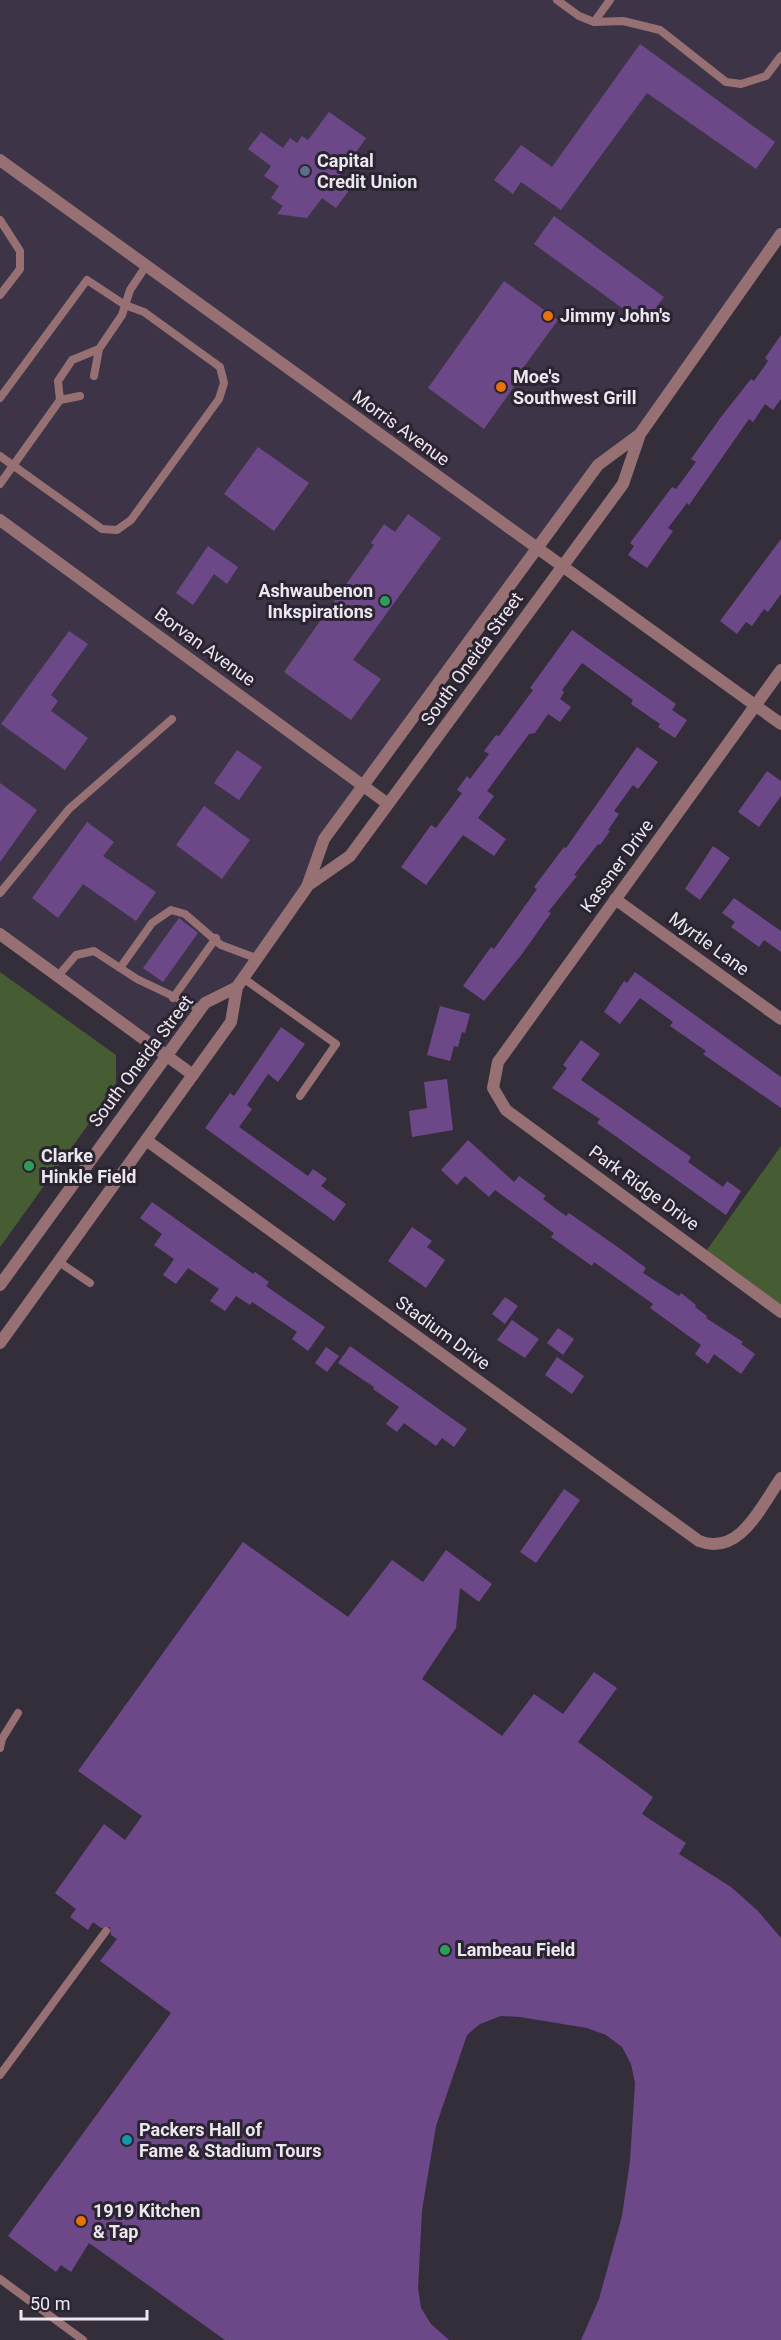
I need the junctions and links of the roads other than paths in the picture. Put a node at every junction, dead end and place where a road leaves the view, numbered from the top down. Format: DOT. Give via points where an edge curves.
graph roads {
  1 [pos="557,0"];
  2 [pos="610,0"];
  3 [pos="594,22"];
  4 [pos="781,56"];
  5 [pos="0,160"];
  6 [pos="0,220"];
  7 [pos="781,234"];
  8 [pos="146,266"];
  9 [pos="0,295"];
  10 [pos="125,305"];
  11 [pos="99,349"];
  12 [pos="94,376"];
  13 [pos="80,396"];
  14 [pos="0,398"];
  15 [pos="60,400"];
  16 [pos="640,434"];
  17 [pos="0,456"];
  18 [pos="13,466"];
  19 [pos="0,484"];
  20 [pos="0,520"];
  21 [pos="536,547"];
  22 [pos="563,567"];
  23 [pos="781,670"];
  24 [pos="755,706"];
  25 [pos="172,719"];
  26 [pos="781,724"];
  27 [pos="362,784"];
  28 [pos="388,804"];
  29 [pos="307,886"];
  30 [pos="0,893"];
  31 [pos="615,899"];
  32 [pos="0,934"];
  33 [pos="216,938"];
  34 [pos="256,958"];
  35 [pos="120,968"];
  36 [pos="58,976"];
  37 [pos="240,982"];
  38 [pos="173,998"];
  39 [pos="200,1010"];
  40 [pos="781,1019"];
  41 [pos="167,1056"];
  42 [pos="193,1075"];
  43 [pos="493,1088"];
  44 [pos="300,1096"];
  45 [pos="147,1140"];
  46 [pos="59,1262"];
  47 [pos="90,1283"];
  48 [pos="0,1285"];
  49 [pos="781,1312"];
  50 [pos="0,1343"];
  51 [pos="781,1478"];
  52 [pos="18,1713"];
  53 [pos="0,1748"];
  54 [pos="106,1931"];
  55 [pos="0,2075"];
  56 [pos="0,2279"];
  57 [pos="83,2340"];
  1 -- 3 [label="lane"];
  2 -- 3 [label="lane"];
  3 -- 4 [label="lane" via="623,21 660,30 726,82 741,84 766,76"];
  5 -- 8 [label="street, Morris Avenue"];
  6 -- 9 [label="lane" via="20,251 20,269"];
  7 -- 16 [label="street, South Oneida Street"];
  8 -- 10 [label="lane"];
  8 -- 21 [label="street, Morris Avenue"];
  10 -- 11 [label="lane" via="123,315"];
  10 -- 14 [label="lane" via="87,280"];
  10 -- 18 [label="lane" via="144,312 220,367 224,383 219,399 131,520 117,530 102,529"];
  11 -- 12 [label="lane"];
  11 -- 15 [label="lane" via="72,360 58,381"];
  13 -- 15 [label="lane"];
  15 -- 18 [label="lane"];
  16 -- 21 [label="street, South Oneida Street" via="598,465"];
  16 -- 22 [label="street, South Oneida Street" via="623,484"];
  17 -- 18 [label="lane"];
  18 -- 19 [label="lane"];
  20 -- 27 [label="street, Borvan Avenue"];
  21 -- 22 [label="street, Morris Avenue"];
  21 -- 27 [label="street, South Oneida Street"];
  22 -- 24 [label="street, Morris Avenue"];
  22 -- 28 [label="street, South Oneida Street"];
  23 -- 24 [label="street, Kassner Drive"];
  24 -- 26 [label="street, Morris Avenue"];
  24 -- 31 [label="street, Kassner Drive"];
  25 -- 30 [label="lane" via="69,809"];
  27 -- 28 [label="street, Borvan Avenue"];
  27 -- 29 [label="street, South Oneida Street" via="324,839"];
  28 -- 29 [label="street, South Oneida Street" via="350,856"];
  29 -- 34 [label="street, South Oneida Street"];
  31 -- 40 [label="street, Myrtle Lane"];
  31 -- 43 [label="street, Kassner Drive" via="498,1062"];
  32 -- 36 [label="street"];
  33 -- 34 [label="lane" via="221,945"];
  33 -- 35 [label="lane" via="185,914 171,910 152,923"];
  33 -- 38 [label="lane"];
  34 -- 37 [label="street, South Oneida Street"];
  35 -- 36 [label="lane" via="94,951 76,955"];
  35 -- 38 [label="lane"];
  36 -- 41 [label="street"];
  37 -- 39 [label="street, South Oneida Street"];
  37 -- 42 [label="street, South Oneida Street" via="231,1022"];
  37 -- 44 [label="lane" via="336,1044"];
  38 -- 39 [label="lane"];
  39 -- 41 [label="street, South Oneida Street"];
  41 -- 42 [label="street"];
  41 -- 48 [label="street, South Oneida Street"];
  42 -- 45 [label="street, South Oneida Street"];
  43 -- 49 [label="street, Park Ridge Drive" via="506,1110"];
  45 -- 46 [label="street, South Oneida Street"];
  45 -- 51 [label="street, Stadium Drive" via="699,1541 723,1545 746,1528"];
  46 -- 47 [label="lane"];
  46 -- 50 [label="street, South Oneida Street"];
  52 -- 53 [label="lane"];
  54 -- 55 [label="lane"];
  56 -- 57 [label="lane"];
}
